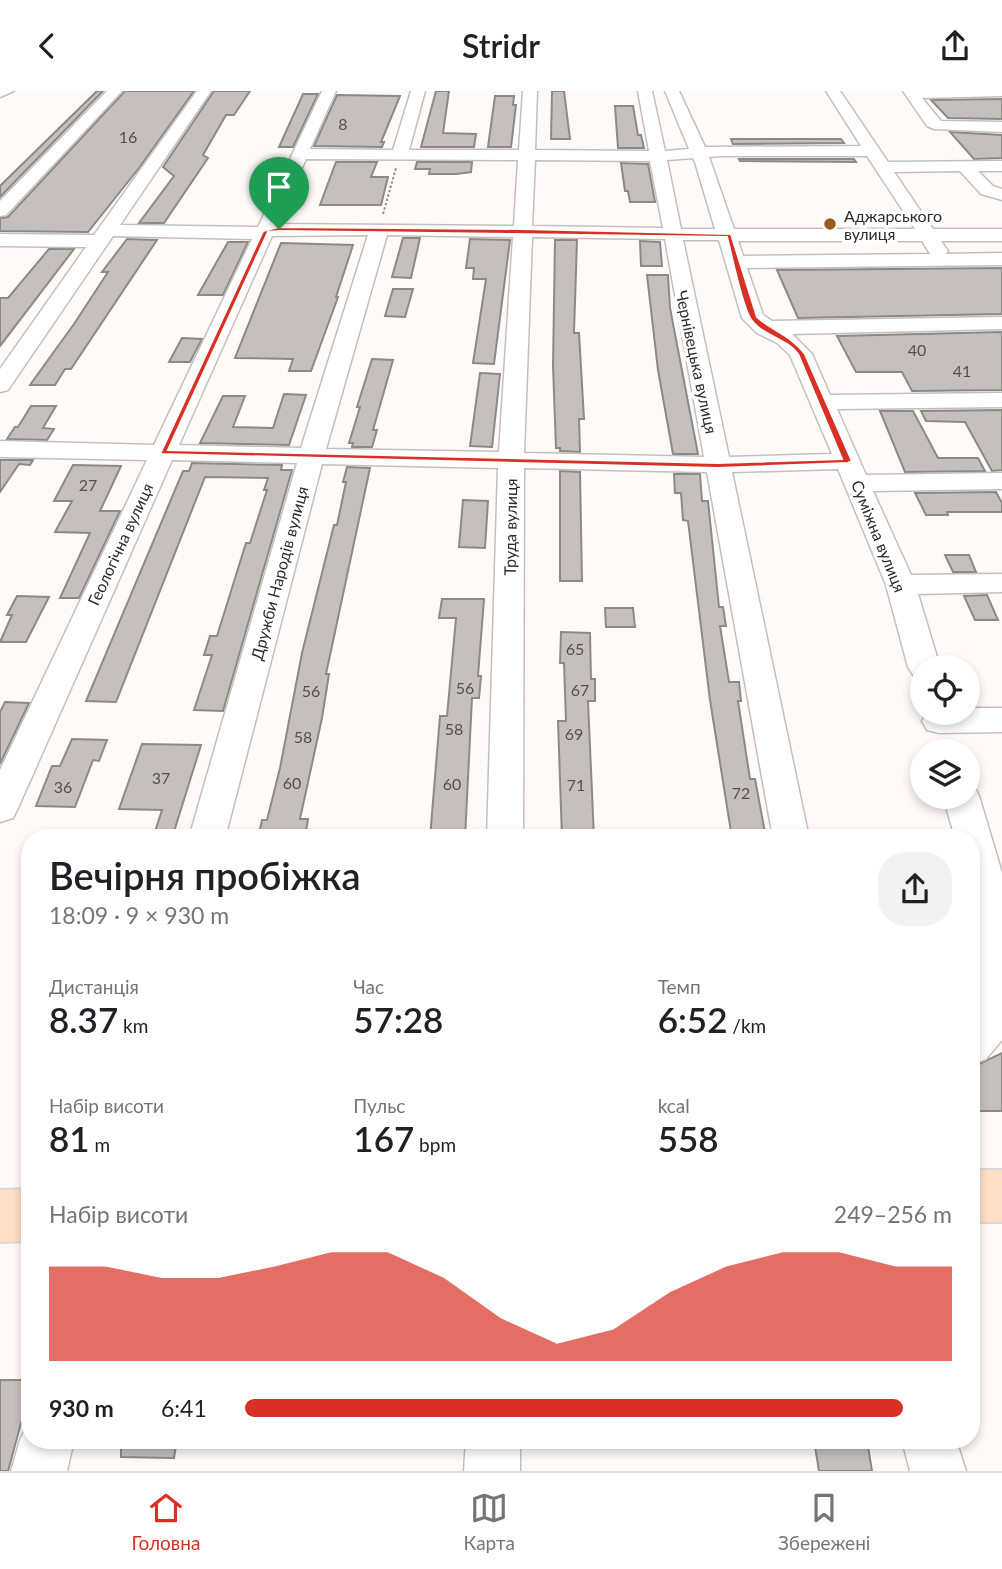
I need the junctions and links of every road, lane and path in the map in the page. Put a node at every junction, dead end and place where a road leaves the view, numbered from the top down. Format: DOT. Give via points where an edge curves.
graph roads {
  1 [pos="7,91"];
  2 [pos="115,91"];
  3 [pos="204,91"];
  4 [pos="329,91"];
  5 [pos="418,91"];
  6 [pos="530,91"];
  7 [pos="645,91"];
  8 [pos="673,91"];
  9 [pos="833,91"];
  10 [pos="0,92"];
  11 [pos="910,92"];
  12 [pos="1002,92"];
  13 [pos="1002,127"];
  14 [pos="873,151"];
  15 [pos="699,153"];
  16 [pos="299,154"];
  17 [pos="400,154"];
  18 [pos="526,155"];
  19 [pos="657,156"];
  20 [pos="964,166"];
  21 [pos="1002,166"];
  22 [pos="883,167"];
  23 [pos="1002,195"];
  24 [pos="0,211"];
  25 [pos="379,229"];
  26 [pos="524,230"];
  27 [pos="266,231"];
  28 [pos="928,234"];
  29 [pos="671,235"];
  30 [pos="729,235"];
  31 [pos="1002,235"];
  32 [pos="104,236"];
  33 [pos="0,240"];
  34 [pos="1002,259"];
  35 [pos="944,260"];
  36 [pos="737,263"];
  37 [pos="1002,323"];
  38 [pos="765,328"];
  39 [pos="0,385"];
  40 [pos="1002,400"];
  41 [pos="822,402"];
  42 [pos="0,449"];
  43 [pos="162,453"];
  44 [pos="311,457"];
  45 [pos="511,461"];
  46 [pos="718,465"];
  47 [pos="852,472"];
  48 [pos="1002,481"];
  49 [pos="1002,583"];
  50 [pos="901,585"];
  51 [pos="921,655"];
  52 [pos="1002,720"];
  53 [pos="941,728"];
  54 [pos="0,808"];
  55 [pos="965,809"];
  56 [pos="209,829"];
  57 [pos="505,829"];
  58 [pos="788,829"];
  59 [pos="972,829"];
  60 [pos="980,851"];
  61 [pos="997,901"];
  62 [pos="980,1034"];
  63 [pos="980,1196"];
  64 [pos="1002,1196"];
  65 [pos="21,1215"];
  66 [pos="0,1216"];
  67 [pos="45,1449"];
  68 [pos="493,1449"];
  69 [pos="932,1449"];
  70 [pos="39,1471"];
  71 [pos="492,1471"];
  72 [pos="938,1471"];
  1 -- 10 [label="street"];
  2 -- 24 [label="street"];
  3 -- 32 [label="street"];
  4 -- 16 [label="street, Геологічна вулиця"];
  5 -- 17 [label="street"];
  6 -- 18 [label="street, Труда вулиця"];
  7 -- 19 [label="street, Чернівецька вулиця"];
  8 -- 15 [label="street, Суміжна вулиця"];
  9 -- 14 [label="street"];
  11 -- 12 [label="street"];
  11 -- 13 [label="street" via="939,126"];
  14 -- 15 [label="street"];
  14 -- 22 [label="street"];
  15 -- 19 [label="street"];
  15 -- 30 [label="street, Суміжна вулиця"];
  16 -- 17 [label="street"];
  16 -- 27 [label="street, Геологічна вулиця"];
  17 -- 18 [label="street"];
  17 -- 25 [label="path"];
  18 -- 19 [label="street"];
  18 -- 26 [label="street, Труда вулиця"];
  19 -- 29 [label="street, Чернівецька вулиця"];
  20 -- 21 [label="street"];
  20 -- 22 [label="street"];
  20 -- 23 [label="street" via="987,190"];
  22 -- 28 [label="street"];
  25 -- 26 [label="street"];
  25 -- 27 [label="street"];
  25 -- 44 [label="street, Дружби Народів вулиця"];
  26 -- 29 [label="street"];
  26 -- 45 [label="street, Труда вулиця"];
  27 -- 32 [label="street"];
  27 -- 43 [label="street, Геологічна вулиця"];
  28 -- 30 [label="street"];
  28 -- 31 [label="street"];
  28 -- 35 [label="street"];
  29 -- 30 [label="street"];
  29 -- 46 [label="street, Чернівецька вулиця"];
  30 -- 36 [label="street, Суміжна вулиця"];
  32 -- 33 [label="street"];
  32 -- 39 [label="street"];
  34 -- 35 [label="street"];
  35 -- 36 [label="street"];
  36 -- 38 [label="street, Суміжна вулиця" via="753,317"];
  37 -- 38 [label="street"];
  38 -- 41 [label="street, Суміжна вулиця" via="793,342"];
  40 -- 41 [label="street"];
  41 -- 47 [label="street, Суміжна вулиця"];
  42 -- 43 [label="street"];
  43 -- 44 [label="street"];
  43 -- 54 [label="street, Геологічна вулиця"];
  44 -- 45 [label="street"];
  44 -- 56 [label="street, Дружби Народів вулиця"];
  45 -- 46 [label="street"];
  45 -- 57 [label="street, Труда вулиця"];
  46 -- 47 [label="street"];
  46 -- 58 [label="street, Чернівецька вулиця"];
  47 -- 48 [label="street"];
  47 -- 50 [label="street, Суміжна вулиця"];
  49 -- 50 [label="street"];
  50 -- 51 [label="street, Суміжна вулиця"];
  52 -- 53 [label="street"];
  55 -- 59 [label="street"];
  60 -- 61 [label="street"];
  61 -- 62 [label="street" via="994,1017"];
  63 -- 64 [label="main road"];
  65 -- 66 [label="main road"];
  67 -- 70 [label="street"];
  68 -- 71 [label="street"];
  69 -- 72 [label="street"];
}
